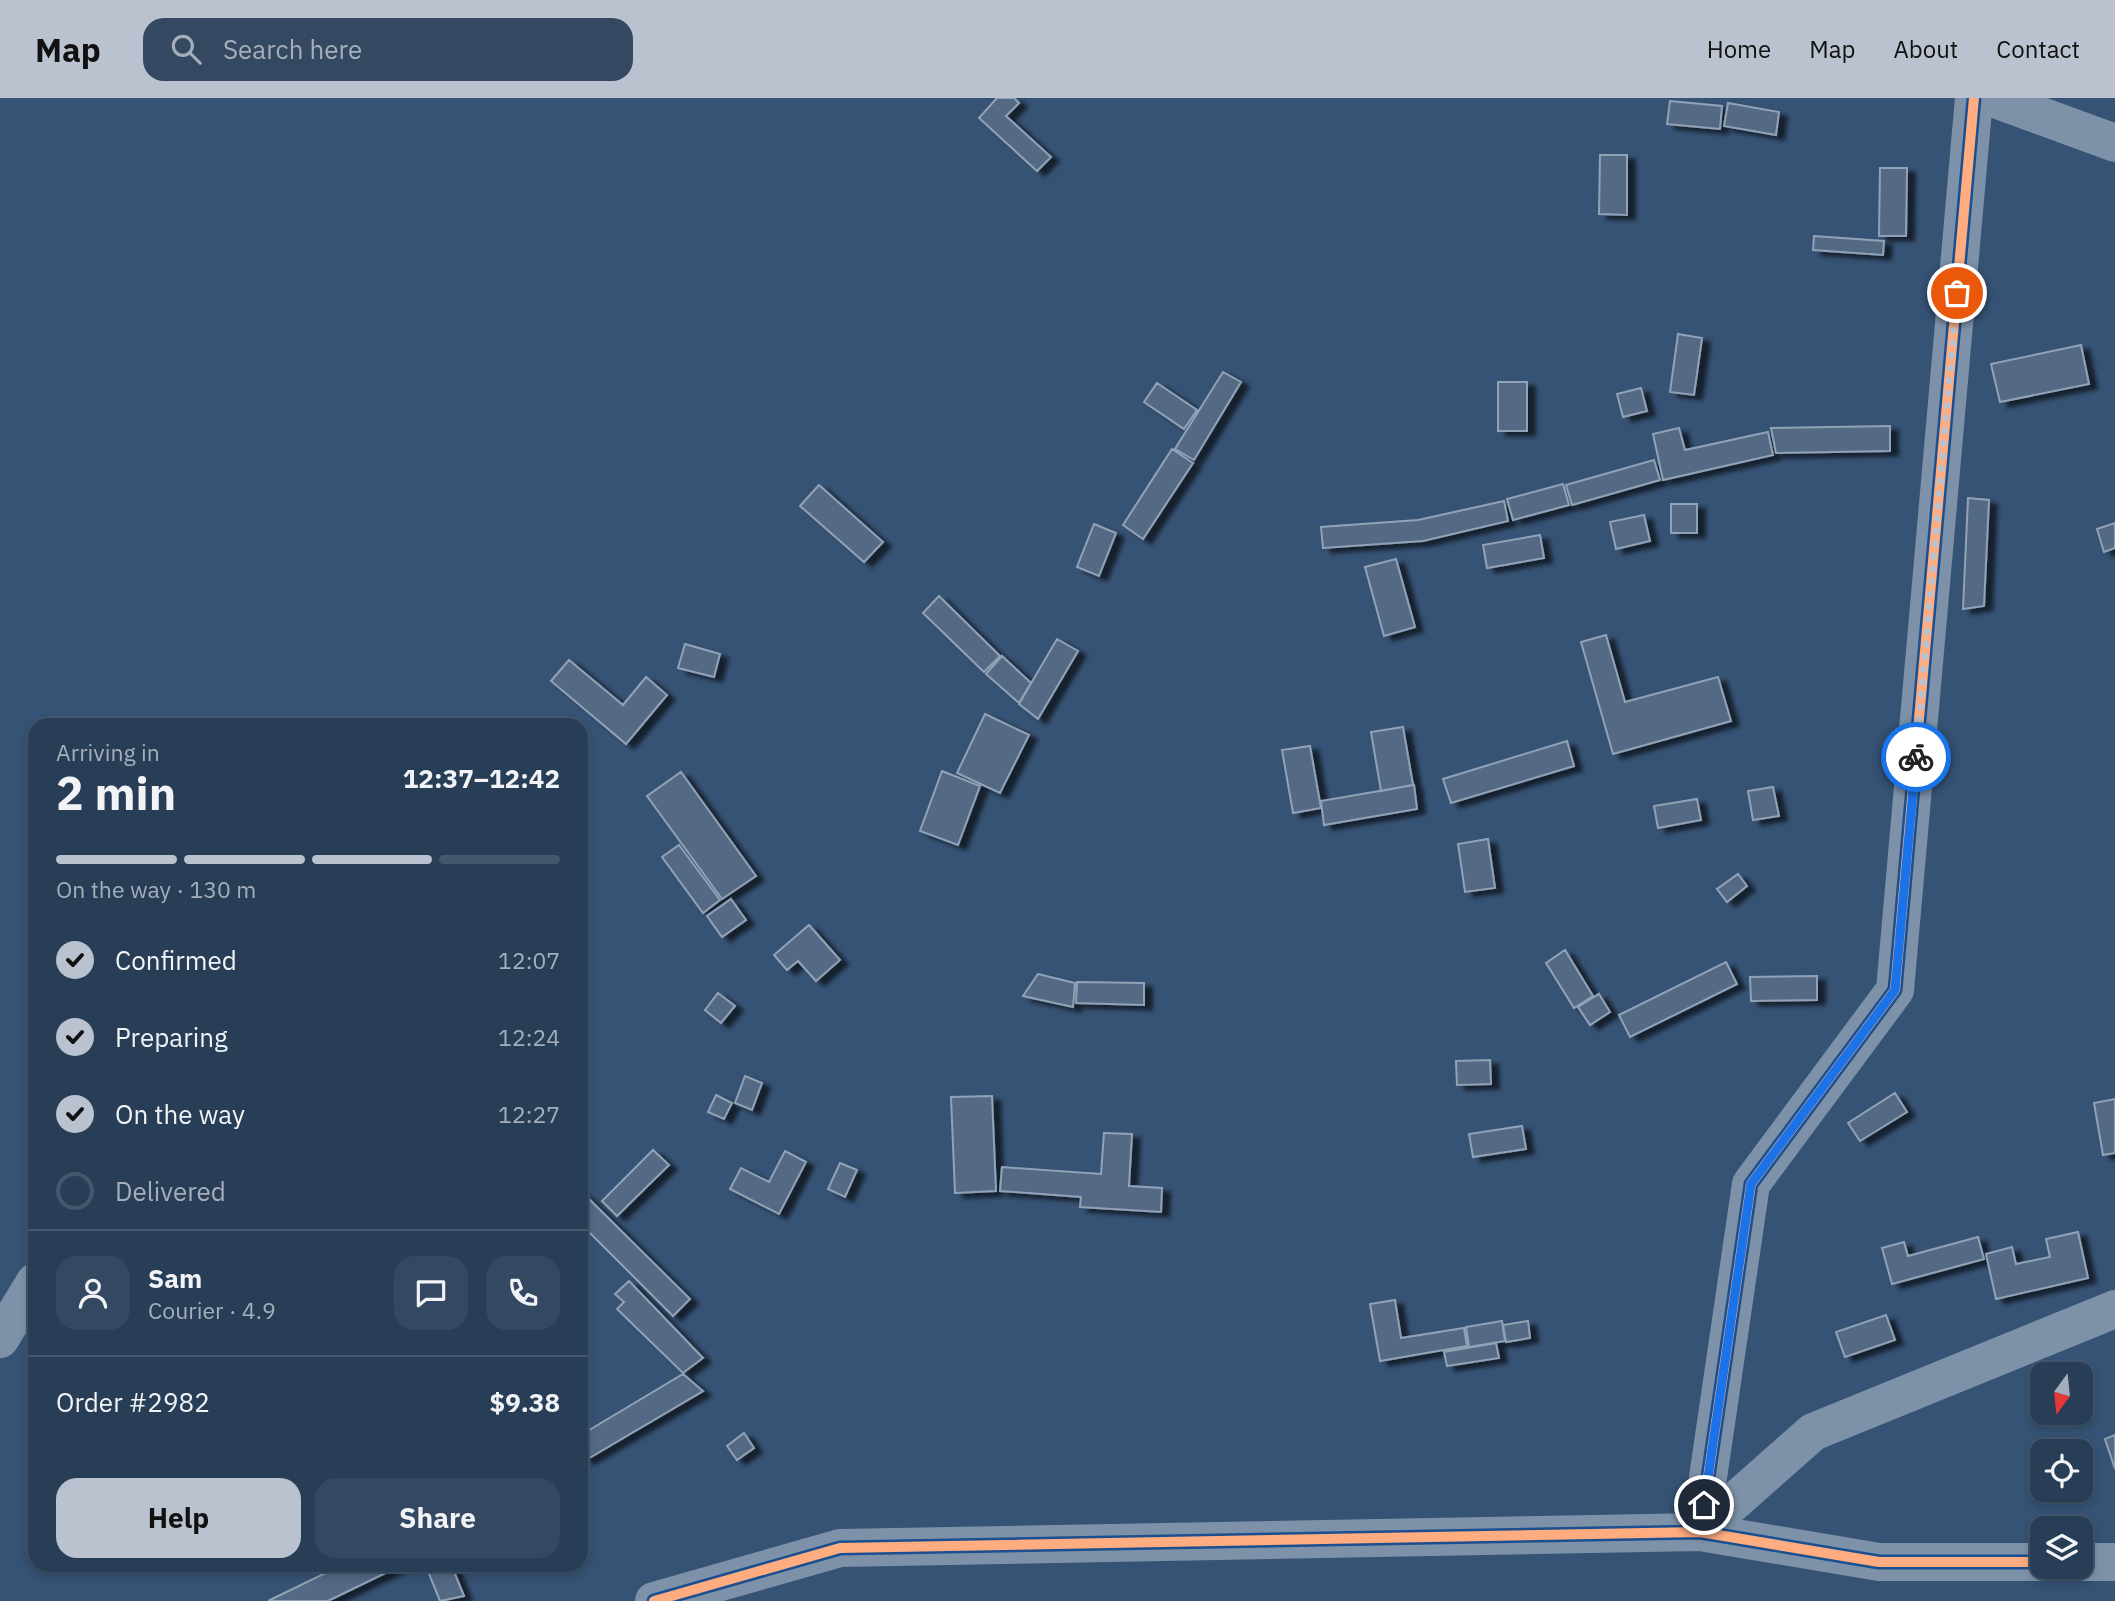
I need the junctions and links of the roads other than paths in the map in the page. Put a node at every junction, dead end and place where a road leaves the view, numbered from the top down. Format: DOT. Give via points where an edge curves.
graph roads {
  1 [pos="1974,98"];
  2 [pos="1992,98"];
  3 [pos="2115,143"];
  4 [pos="28,1293"];
  5 [pos="2115,1310"];
  6 [pos="0,1339"];
  7 [pos="1700,1532"];
  8 [pos="2030,1562"];
  9 [pos="2093,1562"];
  10 [pos="2115,1562"];
  11 [pos="654,1601"];
  1 -- 7 [label="street" via="1895,990 1751,1184"];
  2 -- 3 [label="street"];
  4 -- 6 [label="street"];
  5 -- 7 [label="street" via="1813,1432"];
  7 -- 8 [label="street" via="1879,1562"];
  7 -- 11 [label="street" via="840,1548"];
  9 -- 10 [label="street"];
}
